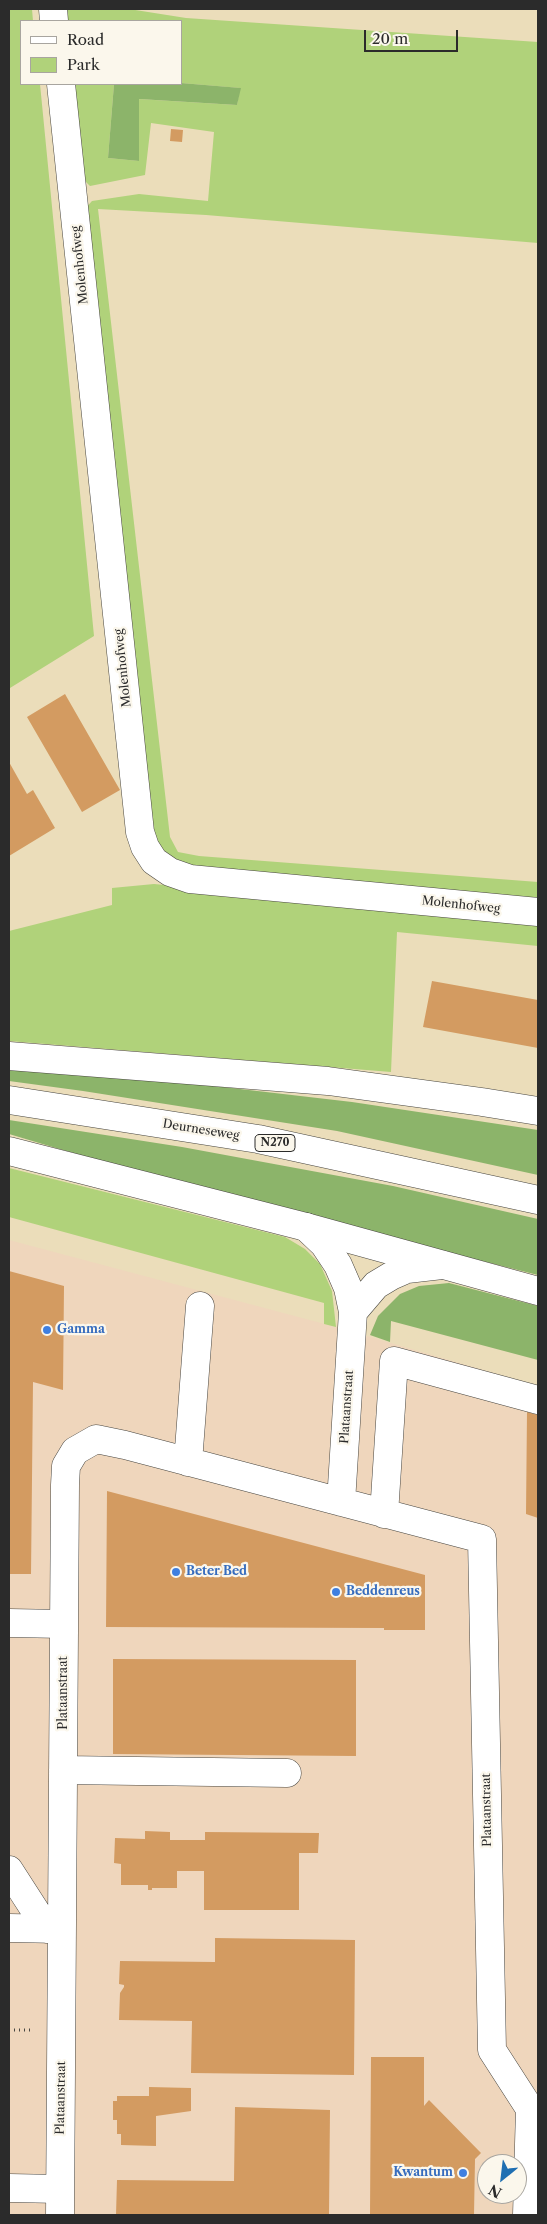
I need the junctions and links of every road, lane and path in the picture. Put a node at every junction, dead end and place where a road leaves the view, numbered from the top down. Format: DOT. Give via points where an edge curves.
graph roads {
  1 [pos="61,85"];
  2 [pos="538,912"];
  3 [pos="9,1056"];
  4 [pos="9,1100"];
  5 [pos="538,1112"];
  6 [pos="9,1151"];
  7 [pos="538,1200"];
  8 [pos="306,1227"];
  9 [pos="442,1265"];
  10 [pos="538,1291"];
  11 [pos="200,1306"];
  12 [pos="353,1312"];
  13 [pos="538,1400"];
  14 [pos="188,1462"];
  15 [pos="341,1502"];
  16 [pos="384,1514"];
  17 [pos="9,1623"];
  18 [pos="64,1624"];
  19 [pos="63,1770"];
  20 [pos="287,1773"];
  21 [pos="9,1870"];
  22 [pos="9,1928"];
  23 [pos="55,1929"];
  24 [pos="534,2109"];
  25 [pos="9,2188"];
  26 [pos="60,2202"];
  27 [pos="527,2215"];
  28 [pos="538,2215"];
  1 -- 2 [label="street, Molenhofweg" via="139,822 145,847 154,860 170,872 190,879"];
  3 -- 5 [label="street" via="328,1081"];
  4 -- 7 [label="street, Deurneseweg / N270" via="258,1139"];
  6 -- 8 [label="street"];
  8 -- 9 [label="street"];
  8 -- 12 [label="street, Plataanstraat" via="324,1244 338,1265 348,1288"];
  9 -- 10 [label="street"];
  9 -- 12 [label="street" via="407,1269 391,1276 376,1285"];
  11 -- 14 [label="street"];
  12 -- 15 [label="street, Plataanstraat"];
  13 -- 16 [label="street" via="394,1361"];
  14 -- 15 [label="street, Plataanstraat"];
  14 -- 18 [label="street, Plataanstraat" via="96,1439 75,1451 66,1466"];
  15 -- 16 [label="street, Plataanstraat"];
  16 -- 24 [label="street, Plataanstraat" via="482,1539 492,2050"];
  17 -- 18 [label="street"];
  18 -- 19 [label="street, Plataanstraat"];
  19 -- 20 [label="street"];
  19 -- 23 [label="street, Plataanstraat"];
  21 -- 23 [label="street"];
  22 -- 23 [label="street"];
  23 -- 26 [label="street, Plataanstraat"];
  24 -- 27 [label="street, Plataanstraat"];
  25 -- 26 [label="street"];
  27 -- 28 [label="street"];
}
